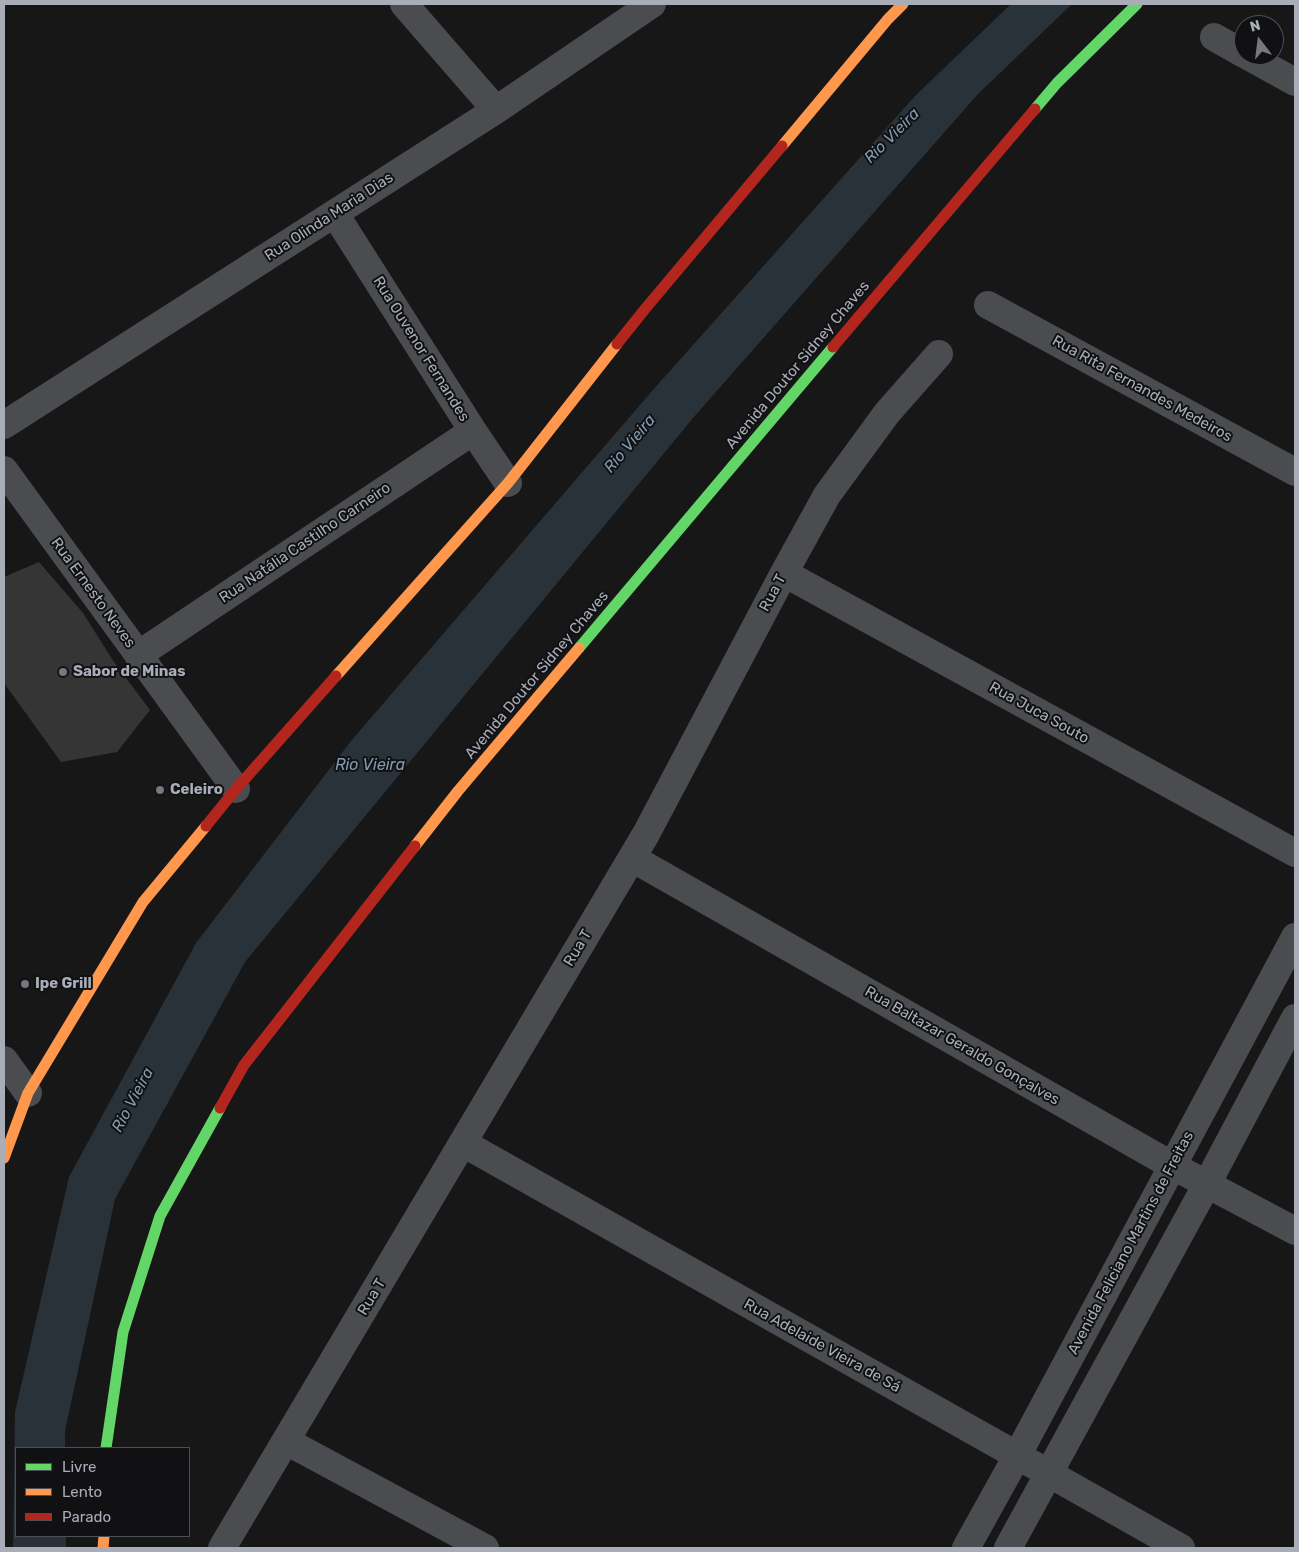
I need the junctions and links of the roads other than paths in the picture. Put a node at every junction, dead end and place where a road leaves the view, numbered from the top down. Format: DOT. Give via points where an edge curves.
graph roads {
  1 [pos="404,4"];
  2 [pos="652,4"];
  3 [pos="904,4"];
  4 [pos="1136,4"];
  5 [pos="1214,37"];
  6 [pos="1234,48"];
  7 [pos="1265,65"];
  8 [pos="1295,82"];
  9 [pos="496,110"];
  10 [pos="335,214"];
  11 [pos="988,305"];
  12 [pos="939,354"];
  13 [pos="4,425"];
  14 [pos="473,431"];
  15 [pos="4,470"];
  16 [pos="1295,472"];
  17 [pos="508,483"];
  18 [pos="784,573"];
  19 [pos="138,655"];
  20 [pos="236,789"];
  21 [pos="1295,853"];
  22 [pos="632,858"];
  23 [pos="1295,937"];
  24 [pos="1295,1018"];
  25 [pos="4,1060"];
  26 [pos="28,1093"];
  27 [pos="463,1143"];
  28 [pos="4,1158"];
  29 [pos="1172,1166"];
  30 [pos="1207,1184"];
  31 [pos="1295,1231"];
  32 [pos="286,1441"];
  33 [pos="106,1447"];
  34 [pos="1017,1456"];
  35 [pos="1050,1474"];
  36 [pos="222,1548"];
  37 [pos="485,1548"];
  38 [pos="966,1548"];
  39 [pos="1008,1548"];
  40 [pos="1181,1548"];
  1 -- 9 [label="street"];
  2 -- 9 [label="street, Rua Olinda Maria Dias"];
  3 -- 17 [label="main road" via="645,309"];
  4 -- 33 [label="main road, Avenida Doutor Sidney Chaves" via="1057,83 458,791 244,1065 160,1216 124,1332"];
  5 -- 6 [label="street"];
  7 -- 8 [label="street"];
  9 -- 10 [label="street, Rua Olinda Maria Dias"];
  10 -- 13 [label="street, Rua Olinda Maria Dias"];
  10 -- 14 [label="street, Rua Ouvenor Fernandes"];
  11 -- 16 [label="street, Rua Rita Fernandes Medeiros"];
  12 -- 18 [label="street, Rua T" via="887,413 827,495"];
  14 -- 17 [label="street, Rua Ouvenor Fernandes"];
  14 -- 19 [label="street, Rua Natália Castilho Carneiro"];
  15 -- 19 [label="street, Rua Ernesto Neves"];
  17 -- 20 [label="main road"];
  18 -- 21 [label="street, Rua Juca Souto"];
  18 -- 22 [label="street, Rua T"];
  19 -- 20 [label="street, Rua Ernesto Neves"];
  20 -- 26 [label="main road" via="144,902"];
  22 -- 27 [label="street, Rua T"];
  22 -- 29 [label="street, Rua Baltazar Geraldo Gonçalves"];
  23 -- 29 [label="street, Avenida Feliciano Martins de Freitas"];
  24 -- 30 [label="street"];
  25 -- 26 [label="street"];
  26 -- 28 [label="main road"];
  27 -- 32 [label="street, Rua T"];
  27 -- 34 [label="street, Rua Adelaide Vieira de Sá"];
  29 -- 30 [label="street, Rua Baltazar Geraldo Gonçalves"];
  29 -- 34 [label="street, Avenida Feliciano Martins de Freitas"];
  30 -- 31 [label="street, Rua Baltazar Geraldo Gonçalves"];
  30 -- 35 [label="street"];
  32 -- 36 [label="street, Rua T"];
  32 -- 37 [label="street"];
  34 -- 35 [label="street, Rua Adelaide Vieira de Sá"];
  34 -- 38 [label="street, Avenida Feliciano Martins de Freitas"];
  35 -- 39 [label="street"];
  35 -- 40 [label="street, Rua Adelaide Vieira de Sá"];
}
